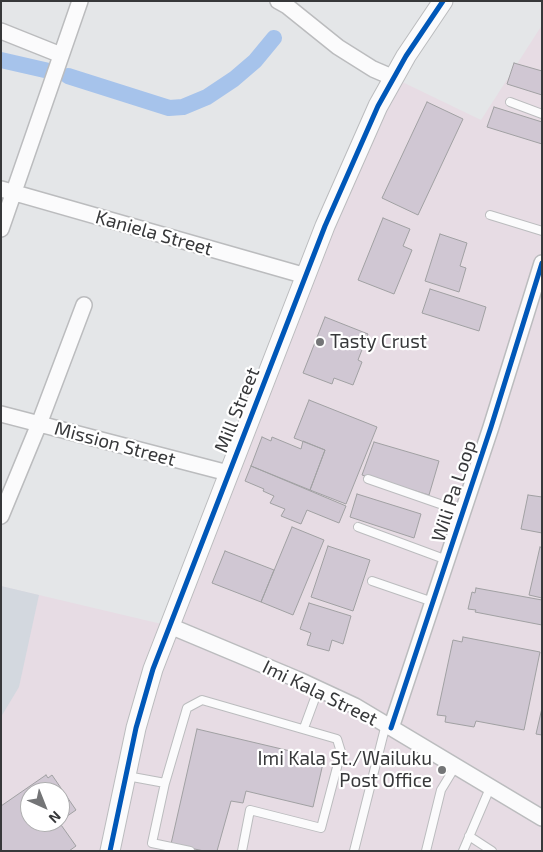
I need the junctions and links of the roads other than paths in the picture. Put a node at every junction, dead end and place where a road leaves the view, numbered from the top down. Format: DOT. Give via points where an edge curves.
graph roads {
  1 [pos="80,1"];
  2 [pos="278,1"];
  3 [pos="444,1"];
  4 [pos="1,31"];
  5 [pos="62,56"];
  6 [pos="394,78"];
  7 [pos="510,102"];
  8 [pos="542,114"];
  9 [pos="7,191"];
  10 [pos="490,215"];
  11 [pos="1,229"];
  12 [pos="542,231"];
  13 [pos="542,262"];
  14 [pos="306,276"];
  15 [pos="84,305"];
  16 [pos="1,414"];
  17 [pos="39,424"];
  18 [pos="228,473"];
  19 [pos="368,479"];
  20 [pos="463,512"];
  21 [pos="1,516"];
  22 [pos="358,526"];
  23 [pos="447,560"];
  24 [pos="372,581"];
  25 [pos="433,602"];
  26 [pos="170,626"];
  27 [pos="318,690"];
  28 [pos="388,726"];
  29 [pos="304,728"];
  30 [pos="455,767"];
  31 [pos="125,776"];
  32 [pos="165,783"];
  33 [pos="490,788"];
  34 [pos="542,818"];
  35 [pos="469,836"];
  36 [pos="110,851"];
  37 [pos="190,851"];
  38 [pos="242,851"];
  39 [pos="354,851"];
  40 [pos="426,851"];
  41 [pos="463,851"];
  42 [pos="492,851"];
  1 -- 5 [label="street"];
  2 -- 6 [label="street" via="338,47"];
  3 -- 6 [label="street, Mill Street"];
  4 -- 5 [label="street"];
  5 -- 9 [label="street"];
  6 -- 14 [label="street, Mill Street" via="378,106"];
  7 -- 8 [label="lane"];
  9 -- 11 [label="street"];
  9 -- 14 [label="street, Kaniela Street"];
  10 -- 12 [label="lane"];
  13 -- 20 [label="street, Wili Pa Loop"];
  14 -- 18 [label="street, Mill Street"];
  15 -- 17 [label="street"];
  16 -- 17 [label="street, Mission Street"];
  17 -- 18 [label="street, Mission Street"];
  17 -- 21 [label="street"];
  18 -- 26 [label="street, Mill Street"];
  19 -- 20 [label="lane"];
  20 -- 23 [label="street, Wili Pa Loop"];
  22 -- 23 [label="lane"];
  23 -- 25 [label="street, Wili Pa Loop"];
  24 -- 25 [label="lane"];
  25 -- 28 [label="street, Wili Pa Loop"];
  26 -- 27 [label="street, Imi Kala Street"];
  26 -- 31 [label="street, Mill Street" via="153,669"];
  27 -- 28 [label="street, Imi Kala Street" via="355,706"];
  27 -- 29 [label="lane"];
  28 -- 30 [label="street, Imi Kala Street"];
  28 -- 39 [label="lane"];
  29 -- 32 [label="lane" via="202,700 187,708"];
  29 -- 38 [label="lane" via="337,739 341,752 321,828 250,810"];
  30 -- 33 [label="street, Imi Kala Street"];
  30 -- 40 [label="lane" via="441,790"];
  31 -- 32 [label="lane"];
  31 -- 36 [label="street, Mill Street"];
  32 -- 37 [label="lane" via="152,843"];
  33 -- 34 [label="street, Imi Kala Street"];
  33 -- 35 [label="lane"];
  35 -- 41 [label="lane"];
  35 -- 42 [label="lane"];
}
